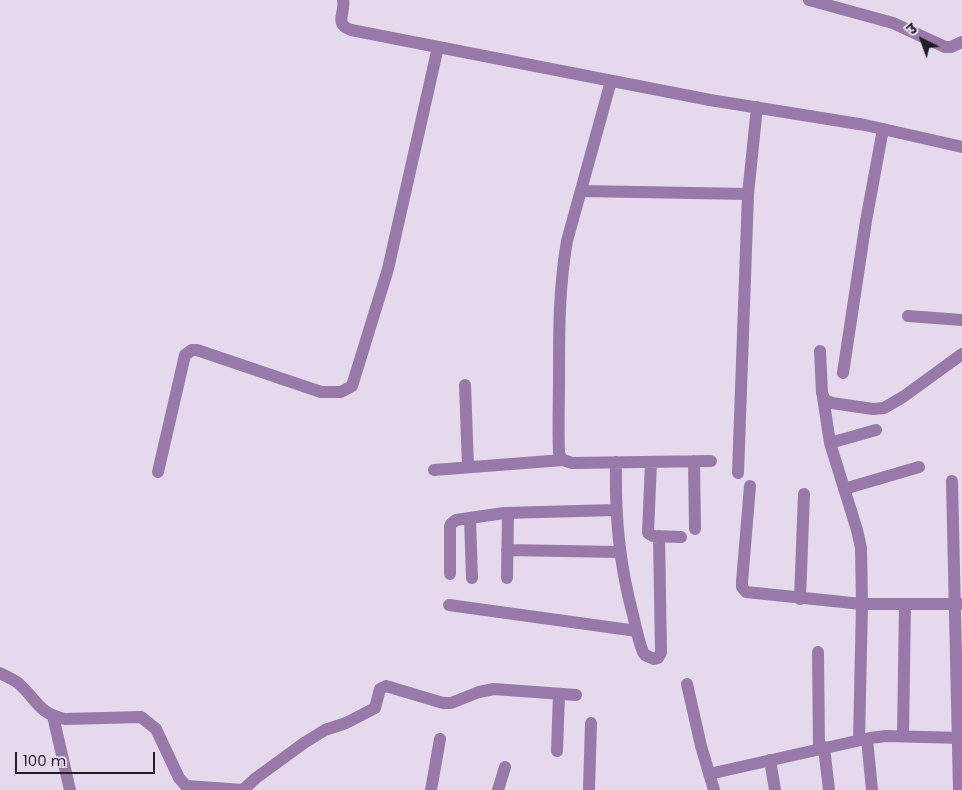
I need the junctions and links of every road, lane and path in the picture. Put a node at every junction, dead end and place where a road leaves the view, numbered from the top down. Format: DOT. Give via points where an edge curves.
graph roads {
  1 [pos="343,0"];
  2 [pos="809,0"];
  3 [pos="962,42"];
  4 [pos="438,47"];
  5 [pos="611,81"];
  6 [pos="756,107"];
  7 [pos="883,129"];
  8 [pos="962,147"];
  9 [pos="582,191"];
  10 [pos="748,194"];
  11 [pos="908,316"];
  12 [pos="962,320"];
  13 [pos="820,351"];
  14 [pos="962,354"];
  15 [pos="843,373"];
  16 [pos="465,385"];
  17 [pos="823,396"];
  18 [pos="876,430"];
  19 [pos="830,443"];
  20 [pos="563,460"];
  21 [pos="694,461"];
  22 [pos="711,461"];
  23 [pos="616,462"];
  24 [pos="650,462"];
  25 [pos="468,467"];
  26 [pos="919,467"];
  27 [pos="434,470"];
  28 [pos="158,472"];
  29 [pos="738,473"];
  30 [pos="952,481"];
  31 [pos="750,486"];
  32 [pos="844,489"];
  33 [pos="804,494"];
  34 [pos="616,510"];
  35 [pos="508,513"];
  36 [pos="470,518"];
  37 [pos="695,529"];
  38 [pos="659,536"];
  39 [pos="680,537"];
  40 [pos="507,550"];
  41 [pos="619,552"];
  42 [pos="450,574"];
  43 [pos="472,578"];
  44 [pos="507,578"];
  45 [pos="800,599"];
  46 [pos="862,604"];
  47 [pos="905,604"];
  48 [pos="958,604"];
  49 [pos="449,605"];
  50 [pos="637,631"];
  51 [pos="818,652"];
  52 [pos="0,673"];
  53 [pos="687,684"];
  54 [pos="559,694"];
  55 [pos="576,695"];
  56 [pos="53,716"];
  57 [pos="591,723"];
  58 [pos="903,736"];
  59 [pos="960,738"];
  60 [pos="440,739"];
  61 [pos="863,739"];
  62 [pos="822,748"];
  63 [pos="556,751"];
  64 [pos="770,760"];
  65 [pos="505,767"];
  66 [pos="709,774"];
  67 [pos="70,790"];
  68 [pos="243,790"];
  69 [pos="431,790"];
  70 [pos="498,790"];
  71 [pos="589,790"];
  72 [pos="714,790"];
  73 [pos="776,790"];
  74 [pos="829,790"];
  75 [pos="872,790"];
  76 [pos="959,790"];
  1 -- 4 [label="street" via="341,22 347,28"];
  2 -- 3 [label="street" via="894,23 945,47"];
  4 -- 5 [label="street"];
  4 -- 28 [label="street" via="388,270 352,386 341,392 321,392 192,350 183,361"];
  5 -- 6 [label="street"];
  5 -- 9 [label="street"];
  6 -- 7 [label="street"];
  6 -- 10 [label="street"];
  7 -- 8 [label="street"];
  7 -- 15 [label="street"];
  9 -- 10 [label="street"];
  9 -- 20 [label="street" via="567,241 560,291 559,454"];
  10 -- 29 [label="street"];
  11 -- 12 [label="street"];
  13 -- 17 [label="street"];
  14 -- 17 [label="street" via="884,408 832,403"];
  16 -- 25 [label="street"];
  17 -- 19 [label="street"];
  18 -- 19 [label="street"];
  19 -- 32 [label="street"];
  20 -- 23 [label="street" via="572,463"];
  20 -- 25 [label="street"];
  21 -- 22 [label="street"];
  21 -- 24 [label="street"];
  21 -- 37 [label="street"];
  23 -- 24 [label="street"];
  23 -- 34 [label="street"];
  24 -- 38 [label="street" via="647,530 649,535"];
  25 -- 27 [label="street"];
  26 -- 32 [label="street"];
  30 -- 48 [label="street"];
  31 -- 45 [label="street" via="742,587 746,592"];
  32 -- 46 [label="street" via="860,548"];
  33 -- 45 [label="street"];
  34 -- 35 [label="street"];
  34 -- 41 [label="street"];
  35 -- 36 [label="street"];
  35 -- 40 [label="street"];
  36 -- 42 [label="street" via="451,524"];
  36 -- 43 [label="street"];
  38 -- 39 [label="street"];
  38 -- 50 [label="street" via="661,652 658,658 645,655"];
  40 -- 41 [label="street"];
  40 -- 44 [label="street"];
  41 -- 50 [label="street"];
  45 -- 46 [label="street"];
  46 -- 47 [label="street"];
  46 -- 61 [label="street"];
  47 -- 48 [label="street"];
  47 -- 58 [label="street"];
  48 -- 59 [label="street"];
  49 -- 50 [label="street"];
  51 -- 62 [label="street"];
  52 -- 56 [label="street" via="19,685 39,707"];
  53 -- 66 [label="street"];
  54 -- 55 [label="street"];
  54 -- 63 [label="street"];
  54 -- 68 [label="street" via="494,689 443,704 384,686 380,689 375,708 304,743"];
  56 -- 67 [label="street"];
  56 -- 68 [label="street" via="65,719 141,717 156,729 186,786"];
  57 -- 71 [label="street"];
  58 -- 59 [label="street"];
  58 -- 61 [label="street"];
  59 -- 76 [label="street"];
  60 -- 69 [label="street"];
  61 -- 62 [label="street"];
  61 -- 75 [label="street"];
  62 -- 64 [label="street"];
  62 -- 74 [label="street"];
  64 -- 66 [label="street"];
  64 -- 73 [label="street"];
  65 -- 70 [label="street"];
  66 -- 72 [label="street"];
}
